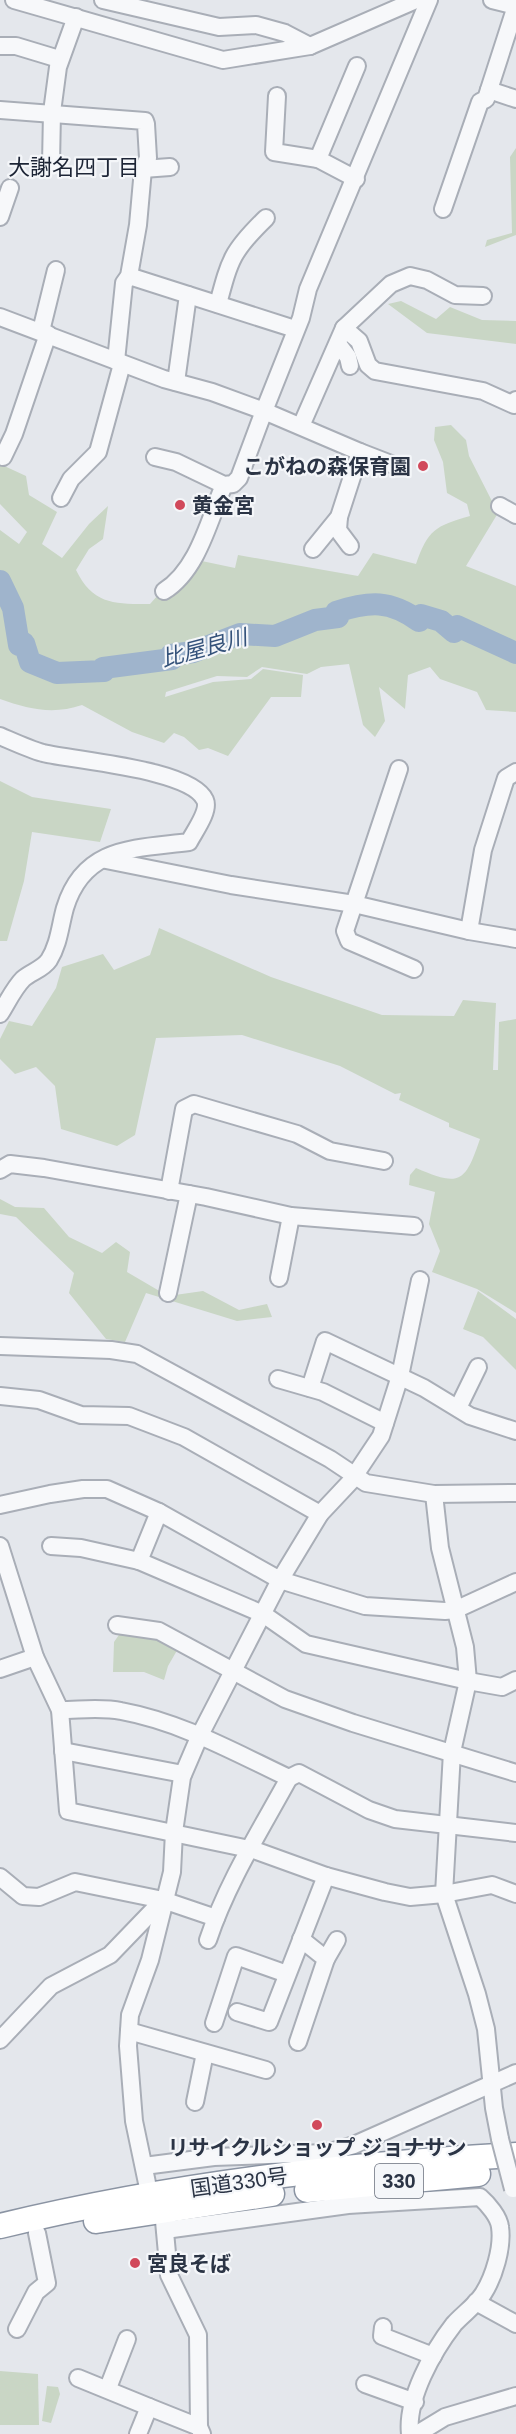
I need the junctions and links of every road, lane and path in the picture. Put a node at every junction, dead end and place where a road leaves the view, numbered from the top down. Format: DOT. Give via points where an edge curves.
graph roads {
  1 [pos="14,0"];
  2 [pos="95,0"];
  3 [pos="103,0"];
  4 [pos="416,0"];
  5 [pos="429,0"];
  6 [pos="492,0"];
  7 [pos="516,6"];
  8 [pos="82,19"];
  9 [pos="0,46"];
  10 [pos="310,46"];
  11 [pos="59,59"];
  12 [pos="357,66"];
  13 [pos="489,90"];
  14 [pos="277,96"];
  15 [pos="516,99"];
  16 [pos="0,110"];
  17 [pos="52,112"];
  18 [pos="318,159"];
  19 [pos="51,164"];
  20 [pos="170,167"];
  21 [pos="143,169"];
  22 [pos="356,179"];
  23 [pos="10,188"];
  24 [pos="443,210"];
  25 [pos="0,217"];
  26 [pos="266,219"];
  27 [pos="56,270"];
  28 [pos="129,276"];
  29 [pos="188,295"];
  30 [pos="483,296"];
  31 [pos="218,304"];
  32 [pos="0,317"];
  33 [pos="295,329"];
  34 [pos="44,333"];
  35 [pos="341,336"];
  36 [pos="119,362"];
  37 [pos="350,366"];
  38 [pos="176,382"];
  39 [pos="516,400"];
  40 [pos="264,411"];
  41 [pos="301,426"];
  42 [pos="360,452"];
  43 [pos="3,457"];
  44 [pos="155,457"];
  45 [pos="391,464"];
  46 [pos="224,485"];
  47 [pos="61,498"];
  48 [pos="500,506"];
  49 [pos="516,515"];
  50 [pos="339,517"];
  51 [pos="350,546"];
  52 [pos="313,549"];
  53 [pos="164,591"];
  54 [pos="0,736"];
  55 [pos="399,770"];
  56 [pos="516,771"];
  57 [pos="99,860"];
  58 [pos="354,904"];
  59 [pos="469,931"];
  60 [pos="516,939"];
  61 [pos="414,969"];
  62 [pos="0,1014"];
  63 [pos="384,1161"];
  64 [pos="0,1170"];
  65 [pos="169,1191"];
  66 [pos="189,1194"];
  67 [pos="291,1216"];
  68 [pos="414,1226"];
  69 [pos="279,1278"];
  70 [pos="420,1280"];
  71 [pos="168,1293"];
  72 [pos="0,1346"];
  73 [pos="478,1366"];
  74 [pos="400,1376"];
  75 [pos="278,1379"];
  76 [pos="310,1388"];
  77 [pos="0,1396"];
  78 [pos="458,1408"];
  79 [pos="385,1423"];
  80 [pos="516,1431"];
  81 [pos="355,1475"];
  82 [pos="516,1493"];
  83 [pos="434,1494"];
  84 [pos="0,1505"];
  85 [pos="159,1512"];
  86 [pos="320,1514"];
  87 [pos="0,1546"];
  88 [pos="51,1546"];
  89 [pos="139,1561"];
  90 [pos="280,1580"];
  91 [pos="516,1582"];
  92 [pos="455,1610"];
  93 [pos="263,1614"];
  94 [pos="117,1626"];
  95 [pos="35,1657"];
  96 [pos="0,1668"];
  97 [pos="234,1671"];
  98 [pos="468,1681"];
  99 [pos="511,1687"];
  100 [pos="60,1710"];
  101 [pos="200,1735"];
  102 [pos="63,1750"];
  103 [pos="452,1752"];
  104 [pos="516,1773"];
  105 [pos="183,1774"];
  106 [pos="289,1778"];
  107 [pos="446,1824"];
  108 [pos="174,1832"];
  109 [pos="516,1833"];
  110 [pos="250,1849"];
  111 [pos="326,1876"];
  112 [pos="0,1877"];
  113 [pos="444,1894"];
  114 [pos="516,1894"];
  115 [pos="163,1900"];
  116 [pos="216,1918"];
  117 [pos="301,1939"];
  118 [pos="208,1940"];
  119 [pos="337,1940"];
  120 [pos="326,1959"];
  121 [pos="287,1974"];
  122 [pos="237,2012"];
  123 [pos="214,2022"];
  124 [pos="129,2031"];
  125 [pos="0,2040"];
  126 [pos="297,2042"];
  127 [pos="205,2053"];
  128 [pos="266,2070"];
  129 [pos="516,2073"];
  130 [pos="492,2084"];
  131 [pos="195,2102"];
  132 [pos="508,2147"];
  133 [pos="145,2175"];
  134 [pos="222,2184"];
  135 [pos="515,2186"];
  136 [pos="0,2212"];
  137 [pos="163,2220"];
  138 [pos="0,2226"];
  139 [pos="37,2233"];
  140 [pos="0,2242"];
  141 [pos="476,2302"];
  142 [pos="516,2324"];
  143 [pos="383,2327"];
  144 [pos="17,2329"];
  145 [pos="127,2339"];
  146 [pos="433,2356"];
  147 [pos="78,2378"];
  148 [pos="365,2384"];
  149 [pos="108,2388"];
  150 [pos="516,2396"];
  151 [pos="415,2402"];
  152 [pos="149,2407"];
  153 [pos="201,2431"];
  154 [pos="138,2434"];
  155 [pos="410,2434"];
  156 [pos="417,2434"];
  1 -- 8 [label="street"];
  2 -- 8 [label="street"];
  3 -- 10 [label="street" via="219,27 256,25 285,33"];
  4 -- 10 [label="street"];
  5 -- 22 [label="street"];
  6 -- 7 [label="street"];
  7 -- 13 [label="street"];
  8 -- 10 [label="street" via="223,60"];
  8 -- 11 [label="street"];
  9 -- 11 [label="street" via="16,46"];
  11 -- 17 [label="street"];
  12 -- 18 [label="street"];
  13 -- 15 [label="street"];
  13 -- 24 [label="street" via="480,102"];
  14 -- 18 [label="street" via="274,152"];
  16 -- 17 [label="street"];
  17 -- 19 [label="street"];
  17 -- 21 [label="street" via="145,121 148,158"];
  18 -- 22 [label="street"];
  20 -- 21 [label="street"];
  21 -- 28 [label="street"];
  22 -- 33 [label="street" via="308,289"];
  23 -- 25 [label="street"];
  26 -- 31 [label="street" via="243,240 230,260"];
  27 -- 34 [label="street"];
  28 -- 29 [label="street"];
  28 -- 36 [label="street" via="124,283"];
  29 -- 31 [label="street"];
  29 -- 38 [label="street"];
  30 -- 35 [label="street" via="455,295 410,276 391,284"];
  31 -- 33 [label="street"];
  32 -- 34 [label="street"];
  33 -- 40 [label="street"];
  34 -- 36 [label="street"];
  34 -- 43 [label="street" via="14,434"];
  35 -- 37 [label="street"];
  35 -- 39 [label="street" via="359,341 368,365 375,371 483,391 514,405"];
  35 -- 41 [label="street"];
  36 -- 38 [label="street"];
  36 -- 47 [label="street" via="99,452 71,479"];
  38 -- 40 [label="street"];
  40 -- 41 [label="street"];
  40 -- 46 [label="street" via="239,478"];
  41 -- 42 [label="street"];
  42 -- 45 [label="street"];
  42 -- 50 [label="street"];
  44 -- 46 [label="street" via="176,462"];
  46 -- 53 [label="street" via="190,563 181,578"];
  48 -- 49 [label="street"];
  50 -- 51 [label="street" via="338,530"];
  50 -- 52 [label="street"];
  54 -- 57 [label="street" via="43,753 156,773 196,789 205,800 206,809 189,842 134,849"];
  55 -- 58 [label="street"];
  56 -- 59 [label="street" via="506,778 483,850"];
  57 -- 58 [label="street"];
  57 -- 62 [label="street" via="76,880 60,937 48,962 22,980"];
  58 -- 59 [label="street"];
  58 -- 61 [label="street" via="345,931 350,941"];
  59 -- 60 [label="street"];
  63 -- 65 [label="street" via="330,1151 297,1134 194,1104 184,1109"];
  64 -- 65 [label="street" via="10,1164 44,1168"];
  65 -- 66 [label="street"];
  66 -- 67 [label="street"];
  66 -- 71 [label="street"];
  67 -- 68 [label="street"];
  67 -- 69 [label="street"];
  70 -- 74 [label="street"];
  72 -- 81 [label="street" via="137,1354"];
  73 -- 78 [label="street"];
  74 -- 76 [label="street" via="325,1341"];
  74 -- 78 [label="street"];
  74 -- 79 [label="street"];
  75 -- 76 [label="street"];
  76 -- 79 [label="street"];
  77 -- 86 [label="street" via="39,1400 81,1414 129,1416 184,1437"];
  78 -- 80 [label="street" via="470,1416"];
  79 -- 81 [label="street" via="381,1436"];
  81 -- 83 [label="street" via="366,1483"];
  81 -- 86 [label="street"];
  82 -- 83 [label="street"];
  83 -- 92 [label="street" via="440,1548"];
  84 -- 85 [label="street" via="82,1489 107,1489"];
  85 -- 89 [label="street"];
  85 -- 90 [label="street"];
  86 -- 90 [label="street"];
  87 -- 95 [label="street"];
  88 -- 89 [label="street" via="81,1548"];
  89 -- 93 [label="street"];
  90 -- 92 [label="street" via="365,1606"];
  90 -- 93 [label="street"];
  91 -- 92 [label="street"];
  92 -- 98 [label="street" via="465,1647"];
  93 -- 97 [label="street"];
  93 -- 98 [label="street" via="306,1644"];
  94 -- 97 [label="street" via="159,1631"];
  95 -- 96 [label="street"];
  95 -- 100 [label="street"];
  97 -- 101 [label="street"];
  97 -- 103 [label="street" via="285,1699"];
  98 -- 99 [label="street"];
  98 -- 103 [label="street"];
  100 -- 101 [label="street" via="118,1710 162,1720"];
  100 -- 102 [label="street"];
  101 -- 105 [label="street"];
  101 -- 106 [label="street"];
  102 -- 105 [label="street"];
  102 -- 108 [label="street" via="68,1811"];
  103 -- 104 [label="street"];
  103 -- 107 [label="street"];
  105 -- 108 [label="street"];
  106 -- 107 [label="street" via="298,1773 369,1810 395,1819"];
  106 -- 110 [label="street"];
  107 -- 109 [label="street"];
  107 -- 113 [label="street"];
  108 -- 110 [label="street"];
  108 -- 115 [label="street" via="172,1872"];
  110 -- 111 [label="street"];
  110 -- 116 [label="street"];
  111 -- 113 [label="street" via="410,1897"];
  111 -- 117 [label="street"];
  112 -- 115 [label="street" via="23,1896 39,1897 75,1882"];
  113 -- 114 [label="street" via="492,1885"];
  113 -- 130 [label="street" via="477,1994 490,2052"];
  115 -- 116 [label="street"];
  115 -- 124 [label="street" via="150,1960 130,2015"];
  115 -- 125 [label="street" via="110,1955 51,1986"];
  116 -- 118 [label="street"];
  117 -- 120 [label="street"];
  117 -- 121 [label="street"];
  119 -- 120 [label="street"];
  120 -- 126 [label="street"];
  121 -- 122 [label="street" via="269,2022"];
  121 -- 123 [label="street" via="236,1956"];
  124 -- 127 [label="street"];
  124 -- 133 [label="street" via="134,2121"];
  127 -- 128 [label="street"];
  127 -- 131 [label="street"];
  129 -- 130 [label="street"];
  130 -- 132 [label="street"];
  130 -- 133 [label="street" via="354,2145 326,2153 214,2157"];
  132 -- 134 [label="highway, 国道330号 / 330"];
  132 -- 135 [label="street, bridge"];
  133 -- 134 [label="highway"];
  133 -- 136 [label="highway"];
  134 -- 138 [label="highway, 国道330号 / 330" via="130,2198"];
  135 -- 137 [label="highway, 国道330号 / 330" via="282,2192"];
  137 -- 139 [label="highway, 国道330号 / 330"];
  137 -- 141 [label="street" via="480,2197 500,2226 498,2253 488,2285"];
  137 -- 153 [label="street" via="169,2275 198,2335"];
  139 -- 140 [label="highway, 国道330号 / 330"];
  139 -- 144 [label="street" via="47,2283 36,2292"];
  141 -- 142 [label="street"];
  141 -- 146 [label="street" via="453,2326"];
  143 -- 146 [label="street" via="382,2336"];
  145 -- 149 [label="street"];
  146 -- 151 [label="street"];
  147 -- 149 [label="street"];
  148 -- 151 [label="street"];
  149 -- 152 [label="street"];
  150 -- 156 [label="street" via="446,2417"];
  151 -- 155 [label="street"];
  152 -- 153 [label="street"];
  152 -- 154 [label="street"];
}
